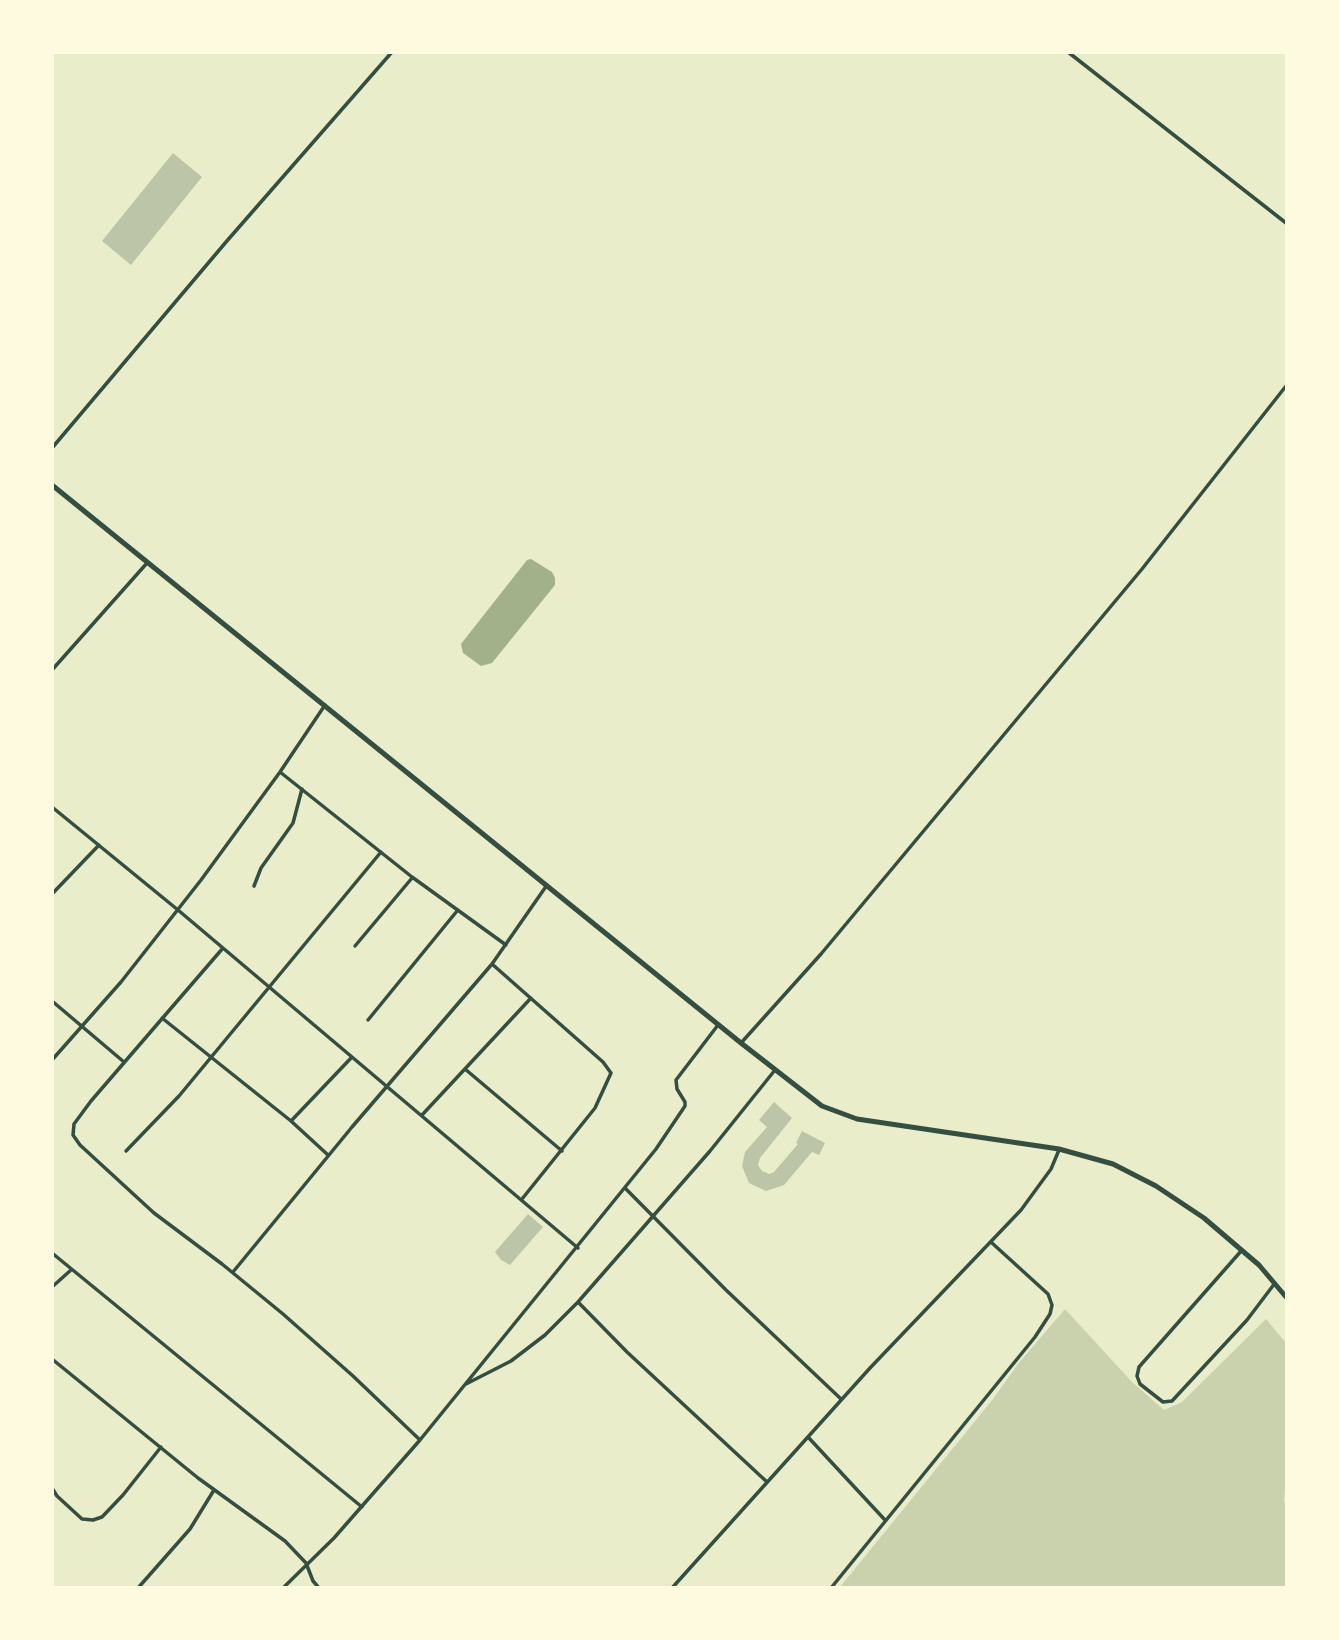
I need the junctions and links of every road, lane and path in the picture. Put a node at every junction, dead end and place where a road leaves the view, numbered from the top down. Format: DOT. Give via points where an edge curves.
graph roads {
  1 [pos="392,52"];
  2 [pos="1068,52"];
  3 [pos="1286,223"];
  4 [pos="1286,386"];
  5 [pos="52,447"];
  6 [pos="52,485"];
  7 [pos="147,563"];
  8 [pos="52,670"];
  9 [pos="325,705"];
  10 [pos="280,772"];
  11 [pos="302,788"];
  12 [pos="52,807"];
  13 [pos="99,845"];
  14 [pos="381,852"];
  15 [pos="412,877"];
  16 [pos="547,885"];
  17 [pos="254,886"];
  18 [pos="52,894"];
  19 [pos="178,910"];
  20 [pos="457,911"];
  21 [pos="355,946"];
  22 [pos="506,946"];
  23 [pos="222,948"];
  24 [pos="492,964"];
  25 [pos="269,987"];
  26 [pos="531,998"];
  27 [pos="52,1001"];
  28 [pos="162,1018"];
  29 [pos="368,1020"];
  30 [pos="719,1024"];
  31 [pos="82,1026"];
  32 [pos="741,1043"];
  33 [pos="211,1055"];
  34 [pos="352,1056"];
  35 [pos="52,1059"];
  36 [pos="124,1062"];
  37 [pos="465,1069"];
  38 [pos="776,1069"];
  39 [pos="388,1086"];
  40 [pos="422,1115"];
  41 [pos="290,1121"];
  42 [pos="1059,1149"];
  43 [pos="562,1150"];
  44 [pos="126,1152"];
  45 [pos="328,1156"];
  46 [pos="625,1188"];
  47 [pos="522,1199"];
  48 [pos="652,1217"];
  49 [pos="992,1242"];
  50 [pos="578,1248"];
  51 [pos="1242,1250"];
  52 [pos="52,1253"];
  53 [pos="72,1269"];
  54 [pos="233,1272"];
  55 [pos="1275,1282"];
  56 [pos="52,1287"];
  57 [pos="1286,1297"];
  58 [pos="578,1302"];
  59 [pos="52,1359"];
  60 [pos="463,1386"];
  61 [pos="841,1399"];
  62 [pos="808,1437"];
  63 [pos="420,1440"];
  64 [pos="161,1447"];
  65 [pos="767,1482"];
  66 [pos="52,1488"];
  67 [pos="214,1490"];
  68 [pos="362,1507"];
  69 [pos="885,1521"];
  70 [pos="306,1563"];
  71 [pos="138,1587"];
  72 [pos="283,1587"];
  73 [pos="318,1587"];
  74 [pos="672,1587"];
  75 [pos="831,1587"];
  1 -- 5 [label="street"];
  2 -- 3 [label="street"];
  4 -- 32 [label="street" via="1142,569 821,954"];
  6 -- 7 [label="street"];
  7 -- 8 [label="street"];
  7 -- 9 [label="street"];
  9 -- 10 [label="street"];
  9 -- 16 [label="street"];
  10 -- 11 [label="street"];
  10 -- 19 [label="street"];
  11 -- 14 [label="street"];
  11 -- 17 [label="street" via="293,823 261,868"];
  12 -- 13 [label="street"];
  13 -- 18 [label="street"];
  13 -- 19 [label="street"];
  14 -- 15 [label="street"];
  14 -- 25 [label="street"];
  15 -- 20 [label="street"];
  15 -- 21 [label="street"];
  16 -- 22 [label="street"];
  16 -- 30 [label="street"];
  19 -- 23 [label="street"];
  19 -- 31 [label="street"];
  20 -- 22 [label="street"];
  20 -- 29 [label="street"];
  22 -- 24 [label="street"];
  23 -- 25 [label="street"];
  23 -- 28 [label="street"];
  24 -- 26 [label="street"];
  24 -- 39 [label="street"];
  25 -- 33 [label="street"];
  25 -- 34 [label="street"];
  26 -- 37 [label="street"];
  26 -- 43 [label="street" via="610,1069 611,1077 595,1108"];
  27 -- 31 [label="street"];
  28 -- 33 [label="street"];
  28 -- 36 [label="street"];
  30 -- 32 [label="street"];
  30 -- 46 [label="street" via="676,1080 685,1102 682,1113"];
  31 -- 35 [label="street"];
  31 -- 36 [label="street"];
  32 -- 38 [label="street"];
  33 -- 41 [label="street"];
  33 -- 44 [label="street"];
  34 -- 39 [label="street"];
  34 -- 41 [label="street"];
  36 -- 54 [label="street" via="77,1119 74,1135 154,1213"];
  37 -- 40 [label="street"];
  37 -- 43 [label="street"];
  38 -- 42 [label="street" via="822,1106 844,1116"];
  38 -- 48 [label="street"];
  39 -- 40 [label="street"];
  39 -- 45 [label="street"];
  40 -- 47 [label="street"];
  41 -- 45 [label="street"];
  42 -- 49 [label="street" via="1034,1194"];
  42 -- 51 [label="street" via="1102,1160 1150,1182"];
  43 -- 47 [label="street"];
  45 -- 54 [label="street"];
  46 -- 48 [label="street"];
  46 -- 50 [label="street"];
  47 -- 50 [label="street"];
  48 -- 58 [label="street"];
  48 -- 61 [label="street"];
  49 -- 61 [label="street"];
  49 -- 69 [label="street" via="1048,1294 1049,1314 1035,1338"];
  50 -- 60 [label="street"];
  51 -- 55 [label="street"];
  51 -- 55 [label="street" via="1139,1367 1140,1384 1163,1402 1172,1401 1247,1320"];
  52 -- 53 [label="street"];
  53 -- 56 [label="street"];
  53 -- 68 [label="street"];
  54 -- 63 [label="street"];
  55 -- 57 [label="street"];
  58 -- 60 [label="street" via="511,1362"];
  58 -- 65 [label="street"];
  59 -- 64 [label="street"];
  60 -- 63 [label="street"];
  61 -- 62 [label="street"];
  62 -- 65 [label="street"];
  62 -- 69 [label="street"];
  63 -- 68 [label="street"];
  64 -- 66 [label="street" via="102,1517 82,1520"];
  64 -- 67 [label="street"];
  65 -- 74 [label="street"];
  67 -- 70 [label="street" via="273,1531"];
  67 -- 71 [label="street" via="190,1529"];
  68 -- 70 [label="street"];
  69 -- 75 [label="street"];
  70 -- 72 [label="street"];
  70 -- 73 [label="street"];
}
